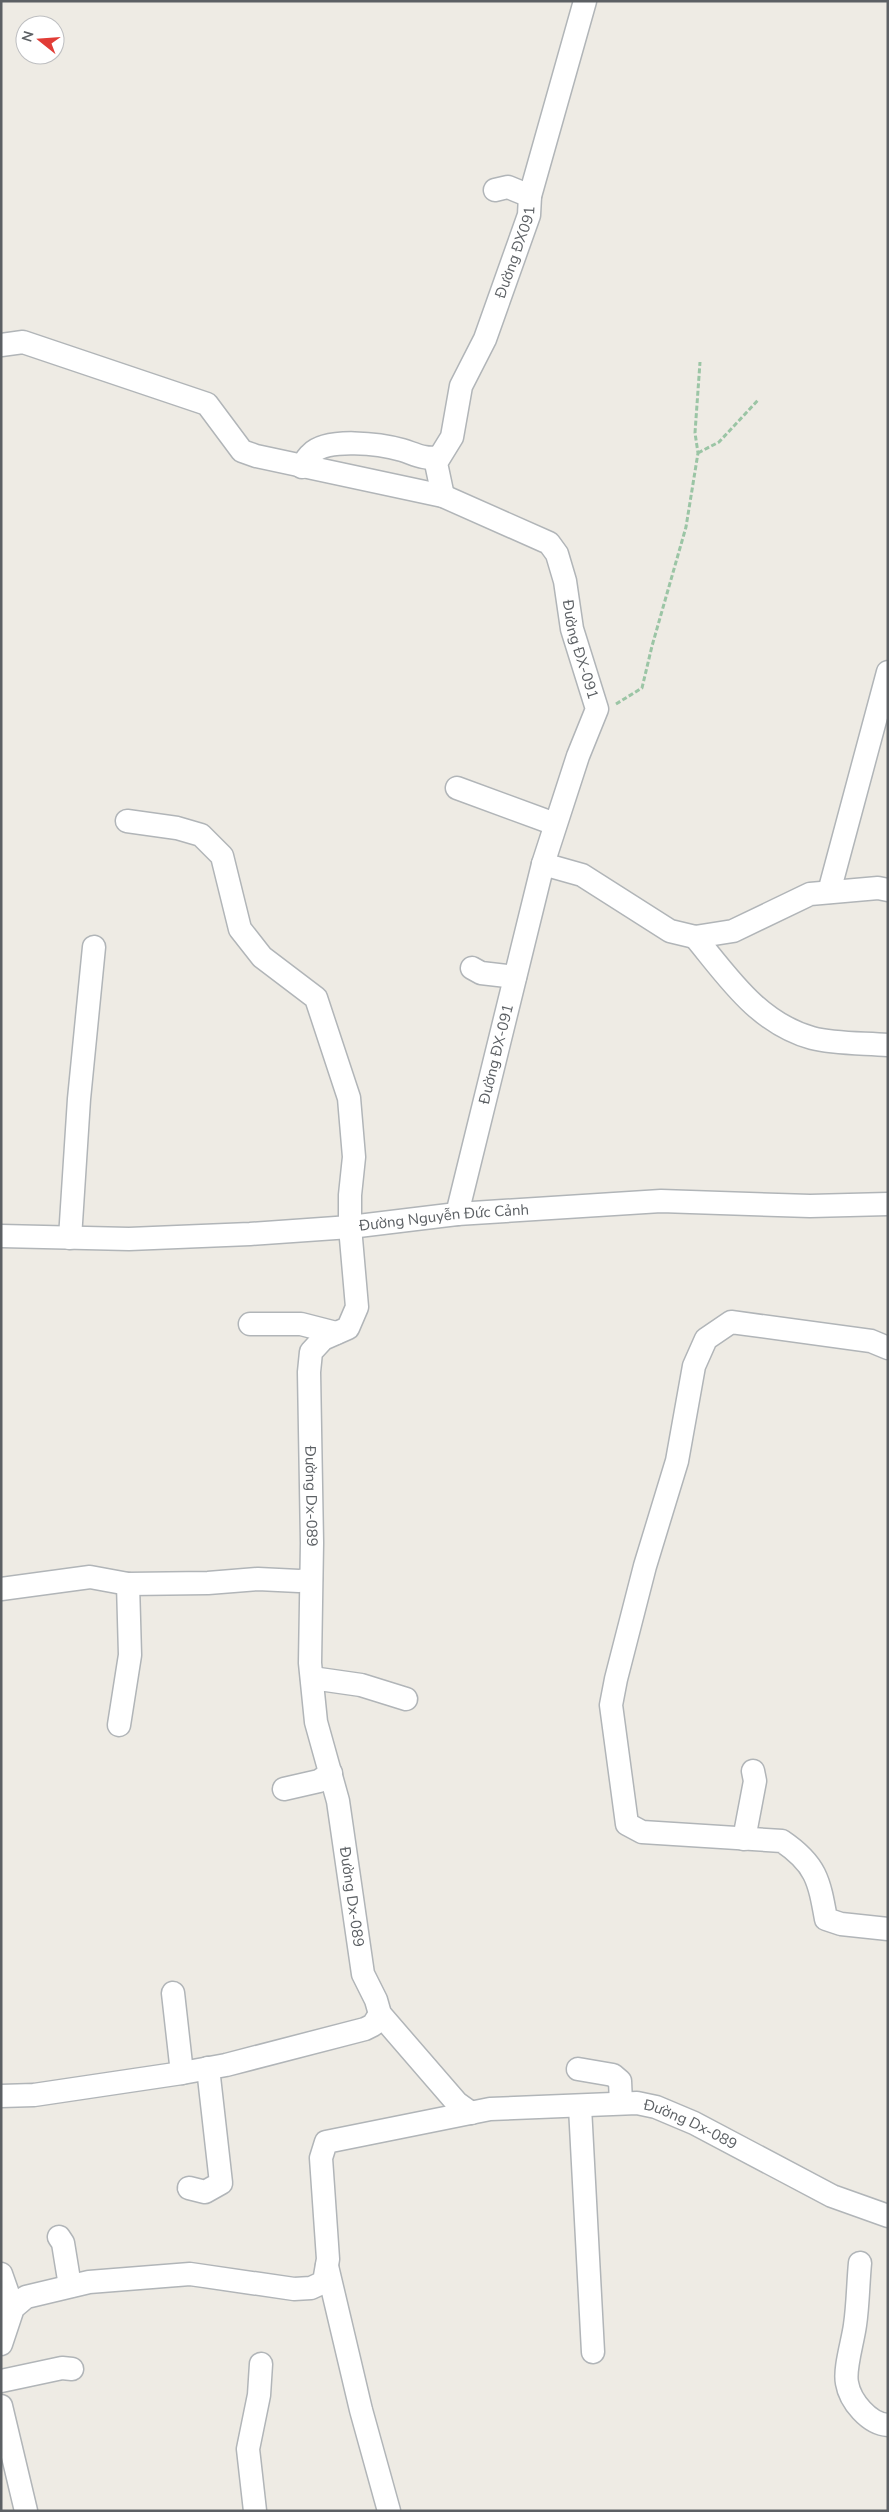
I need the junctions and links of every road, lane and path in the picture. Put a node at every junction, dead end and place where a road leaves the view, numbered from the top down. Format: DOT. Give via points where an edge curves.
graph roads {
  1 [pos="585,1"];
  2 [pos="495,190"];
  3 [pos="530,196"];
  4 [pos="1,345"];
  5 [pos="700,362"];
  6 [pos="759,399"];
  7 [pos="698,452"];
  8 [pos="439,457"];
  9 [pos="302,467"];
  10 [pos="444,496"];
  11 [pos="888,672"];
  12 [pos="594,717"];
  13 [pos="456,788"];
  14 [pos="127,821"];
  15 [pos="555,824"];
  16 [pos="543,864"];
  17 [pos="888,890"];
  18 [pos="829,892"];
  19 [pos="695,937"];
  20 [pos="94,947"];
  21 [pos="472,968"];
  22 [pos="515,976"];
  23 [pos="888,1045"];
  24 [pos="888,1204"];
  25 [pos="457,1214"];
  26 [pos="350,1227"];
  27 [pos="1,1236"];
  28 [pos="70,1238"];
  29 [pos="250,1324"];
  30 [pos="336,1333"];
  31 [pos="888,1348"];
  32 [pos="311,1579"];
  33 [pos="128,1584"];
  34 [pos="1,1589"];
  35 [pos="312,1678"];
  36 [pos="406,1699"];
  37 [pos="119,1725"];
  38 [pos="752,1771"];
  39 [pos="331,1773"];
  40 [pos="284,1789"];
  41 [pos="744,1839"];
  42 [pos="888,1929"];
  43 [pos="173,1993"];
  44 [pos="380,2014"];
  45 [pos="208,2068"];
  46 [pos="578,2069"];
  47 [pos="182,2073"];
  48 [pos="1,2096"];
  49 [pos="621,2103"];
  50 [pos="580,2107"];
  51 [pos="471,2113"];
  52 [pos="189,2188"];
  53 [pos="888,2216"];
  54 [pos="59,2237"];
  55 [pos="860,2263"];
  56 [pos="327,2266"];
  57 [pos="1,2274"];
  58 [pos="70,2286"];
  59 [pos="13,2308"];
  60 [pos="1,2344"];
  61 [pos="593,2352"];
  62 [pos="261,2364"];
  63 [pos="72,2369"];
  64 [pos="1,2381"];
  65 [pos="1,2406"];
  66 [pos="888,2425"];
  67 [pos="26,2511"];
  68 [pos="255,2511"];
  69 [pos="389,2511"];
  1 -- 3 [label="street, Đường ĐX091"];
  2 -- 3 [label="street" via="508,186"];
  3 -- 8 [label="street, Đường ĐX091" via="529,215 485,339 461,386 452,437"];
  4 -- 9 [label="street, Đường ĐX-091" via="22,342 207,404 242,450"];
  5 -- 7 [label="path" via="695,433"];
  6 -- 7 [label="path" via="718,442"];
  7 -- 12 [label="path" via="686,527 642,688"];
  8 -- 9 [label="street" via="429,460 400,449 370,444 332,444 311,452"];
  8 -- 10 [label="street" via="436,463"];
  9 -- 10 [label="street, Đường ĐX-091"];
  10 -- 12 [label="street, Đường ĐX-091" via="549,543 557,554 565,581 572,629 597,709"];
  11 -- 18 [label="street"];
  12 -- 15 [label="street, Đường ĐX-091"];
  13 -- 15 [label="street"];
  14 -- 26 [label="street, Đường Dx-089" via="201,835 222,856 240,929 262,957 316,998 349,1098 354,1157"];
  15 -- 16 [label="street, Đường ĐX-091"];
  16 -- 19 [label="street" via="582,875 670,931"];
  16 -- 22 [label="street, Đường ĐX-091"];
  17 -- 18 [label="street"];
  18 -- 19 [label="street" via="810,894 733,931"];
  19 -- 23 [label="street" via="748,1002 774,1021 812,1038"];
  20 -- 28 [label="street" via="79,1098"];
  21 -- 22 [label="street" via="481,973"];
  22 -- 25 [label="street, Đường ĐX-091"];
  24 -- 25 [label="street, Đường Nguyễn Đức Cảnh" via="810,1206 661,1201"];
  25 -- 26 [label="street, Đường Nguyễn Đức Cảnh"];
  26 -- 28 [label="street, Đường Nguyễn Đức Cảnh" via="129,1239"];
  26 -- 30 [label="street, Đường Dx-089" via="357,1306 348,1328"];
  27 -- 28 [label="street, Đường Nguyễn Đức Cảnh"];
  29 -- 30 [label="street" via="301,1324"];
  30 -- 32 [label="street, Đường Dx-089" via="323,1339 311,1352"];
  31 -- 41 [label="street" via="871,1341 731,1322 706,1339 694,1366 678,1461 645,1566 611,1705 628,1824 642,1832"];
  32 -- 33 [label="street"];
  32 -- 35 [label="street, Đường Dx-089"];
  33 -- 34 [label="street" via="90,1577"];
  33 -- 37 [label="street" via="130,1655"];
  35 -- 36 [label="street" via="361,1685"];
  35 -- 39 [label="street, Đường Dx-089" via="316,1722"];
  38 -- 41 [label="street" via="755,1781"];
  39 -- 40 [label="street" via="319,1781"];
  39 -- 44 [label="street, Đường Dx-089" via="338,1800 363,1974"];
  41 -- 42 [label="street" via="782,1841 800,1853 812,1867 826,1919 841,1924"];
  43 -- 47 [label="street"];
  44 -- 45 [label="street" via="373,2025 364,2030"];
  44 -- 51 [label="street, Đường Dx-089" via="456,2103"];
  45 -- 47 [label="street"];
  45 -- 52 [label="street" via="222,2183 205,2192"];
  46 -- 49 [label="street" via="613,2075 620,2081"];
  47 -- 48 [label="street" via="34,2095"];
  49 -- 50 [label="street, Đường Dx-089"];
  49 -- 53 [label="street, Đường Dx-089" via="656,2107 694,2123 832,2196"];
  50 -- 51 [label="street, Đường Dx-089" via="490,2109"];
  50 -- 61 [label="street"];
  51 -- 56 [label="street" via="326,2142 321,2158"];
  54 -- 58 [label="street" via="63,2243"];
  55 -- 66 [label="street" via="856,2324 846,2381 852,2400 881,2424"];
  56 -- 58 [label="street" via="324,2282 311,2288 294,2289 190,2274"];
  56 -- 69 [label="street"];
  57 -- 59 [label="street"];
  58 -- 59 [label="street" via="26,2297"];
  59 -- 60 [label="street"];
  62 -- 68 [label="street" via="259,2395 248,2449"];
  63 -- 64 [label="street" via="62,2368"];
  65 -- 67 [label="street"];
}
